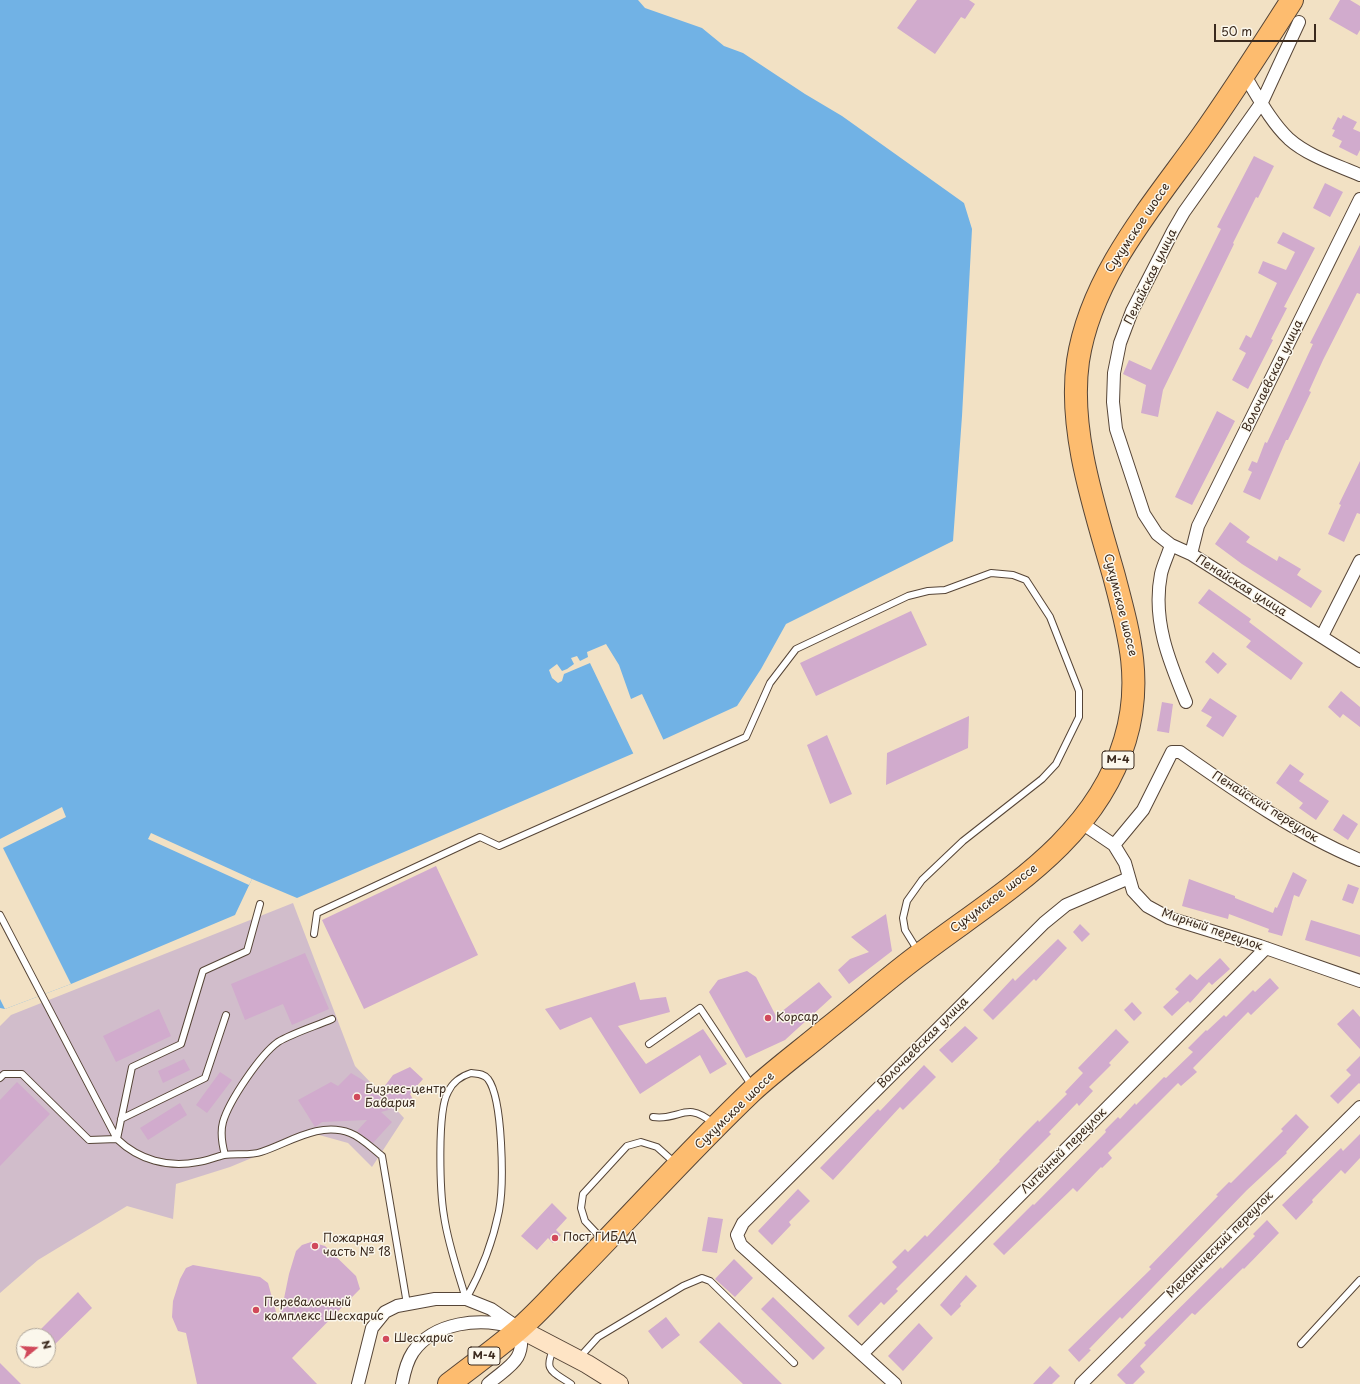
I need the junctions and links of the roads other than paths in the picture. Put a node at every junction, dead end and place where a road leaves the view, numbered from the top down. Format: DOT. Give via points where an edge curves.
graph roads {
  1 [pos="1292,0"];
  2 [pos="1299,22"];
  3 [pos="1245,76"];
  4 [pos="1262,102"];
  5 [pos="1360,175"];
  6 [pos="1360,199"];
  7 [pos="1171,545"];
  8 [pos="1191,554"];
  9 [pos="1360,560"];
  10 [pos="1322,636"];
  11 [pos="1360,661"];
  12 [pos="1186,702"];
  13 [pos="1080,822"];
  14 [pos="1114,846"];
  15 [pos="1360,860"];
  16 [pos="1129,878"];
  17 [pos="260,904"];
  18 [pos="0,915"];
  19 [pos="314,934"];
  20 [pos="1266,948"];
  21 [pos="920,954"];
  22 [pos="1360,981"];
  23 [pos="226,1015"];
  24 [pos="332,1019"];
  25 [pos="649,1044"];
  26 [pos="0,1078"];
  27 [pos="754,1089"];
  28 [pos="1360,1107"];
  29 [pos="653,1118"];
  30 [pos="121,1119"];
  31 [pos="717,1127"];
  32 [pos="117,1139"];
  33 [pos="225,1155"];
  34 [pos="679,1166"];
  35 [pos="605,1242"];
  36 [pos="1360,1280"];
  37 [pos="466,1299"];
  38 [pos="407,1304"];
  39 [pos="520,1329"];
  40 [pos="1301,1344"];
  41 [pos="555,1347"];
  42 [pos="862,1354"];
  43 [pos="578,1359"];
  44 [pos="794,1363"];
  45 [pos="358,1384"];
  46 [pos="402,1384"];
  47 [pos="449,1384"];
  48 [pos="488,1384"];
  49 [pos="570,1384"];
  50 [pos="619,1384"];
  51 [pos="895,1384"];
  52 [pos="1081,1384"];
  1 -- 3 [label="highway, Сухумское шоссе / М-4"];
  2 -- 4 [label="street, Пенайская улица"];
  3 -- 4 [label="street"];
  3 -- 13 [label="highway, Сухумское шоссе / М-4" via="1123,247 1106,277 1090,317 1078,360 1076,408 1084,462 1132,647 1134,687 1130,723 1117,764 1096,802"];
  4 -- 5 [label="street" via="1289,139 1300,147"];
  4 -- 7 [label="street, Пенайская улица" via="1184,212 1132,311 1120,343 1114,373 1113,402 1116,429 1144,514 1156,534"];
  6 -- 8 [label="street, Волочаевская улица" via="1198,526"];
  7 -- 8 [label="street, Пенайская улица"];
  7 -- 12 [label="street" via="1161,574 1160,625 1168,658"];
  8 -- 10 [label="street, Пенайская улица"];
  9 -- 10 [label="street"];
  10 -- 11 [label="street, Пенайская улица"];
  13 -- 14 [label="street, Мирный переулок"];
  13 -- 21 [label="highway, Сухумское шоссе / М-4" via="1051,856 1027,876"];
  14 -- 15 [label="street, Пенайский переулок" via="1143,810 1172,752 1180,752 1235,790 1326,846"];
  14 -- 16 [label="street, Мирный переулок" via="1125,863"];
  16 -- 20 [label="street, Мирный переулок" via="1133,891 1147,906 1169,918"];
  16 -- 42 [label="street, Волочаевская улица" via="1066,905 1044,923 743,1223 737,1235 741,1245"];
  17 -- 30 [label="lane" via="247,951 203,971 181,1044 132,1067"];
  18 -- 32 [label="lane"];
  19 -- 21 [label="lane" via="317,913 480,837 499,846 746,737 770,683 796,649 908,596 945,590 991,573 1013,575 1026,580 1050,617 1079,691 1079,717 1056,764 1042,779 963,841 922,880 907,901 903,918 905,930"];
  20 -- 22 [label="street, Мирный переулок"];
  20 -- 42 [label="street, Литейный переулок"];
  21 -- 27 [label="highway, Сухумское шоссе / М-4"];
  23 -- 30 [label="lane" via="205,1078"];
  24 -- 33 [label="lane" via="279,1042 264,1055 228,1108 222,1123 221,1141"];
  25 -- 27 [label="lane" via="700,1008"];
  26 -- 32 [label="lane" via="4,1074 22,1074 89,1140"];
  27 -- 31 [label="highway, Сухумское шоссе / М-4"];
  28 -- 52 [label="street, Механический переулок"];
  29 -- 31 [label="lane" via="693,1111 703,1115"];
  30 -- 32 [label="lane"];
  31 -- 34 [label="highway, Сухумское шоссе / М-4"];
  32 -- 33 [label="lane" via="150,1161 179,1164"];
  33 -- 38 [label="lane" via="259,1153 315,1131 332,1129 351,1133 374,1149 382,1156 384,1163"];
  34 -- 35 [label="highway, Сухумское шоссе / М-4"];
  34 -- 35 [label="lane" via="657,1146 641,1142 627,1146 583,1194 581,1208 585,1222"];
  35 -- 39 [label="highway, Сухумское шоссе / М-4"];
  36 -- 40 [label="lane"];
  37 -- 37 [label="lane" via="444,1216 442,1106 448,1092 463,1076 482,1074 488,1078 494,1093 502,1138 499,1210 480,1272"];
  37 -- 38 [label="street" via="435,1299"];
  37 -- 39 [label="street" via="491,1308"];
  38 -- 45 [label="street" via="385,1312 372,1328"];
  39 -- 41 [label="street"];
  39 -- 46 [label="street" via="503,1324 477,1322 455,1325 432,1334 413,1353"];
  39 -- 47 [label="highway, Сухумское шоссе / М-4"];
  39 -- 48 [label="street" via="522,1343 517,1360"];
  41 -- 43 [label="street"];
  41 -- 49 [label="lane" via="548,1361 549,1365"];
  42 -- 51 [label="street"];
  43 -- 44 [label="lane" via="598,1337 683,1286 702,1278 710,1281"];
  43 -- 50 [label="street"];
}
